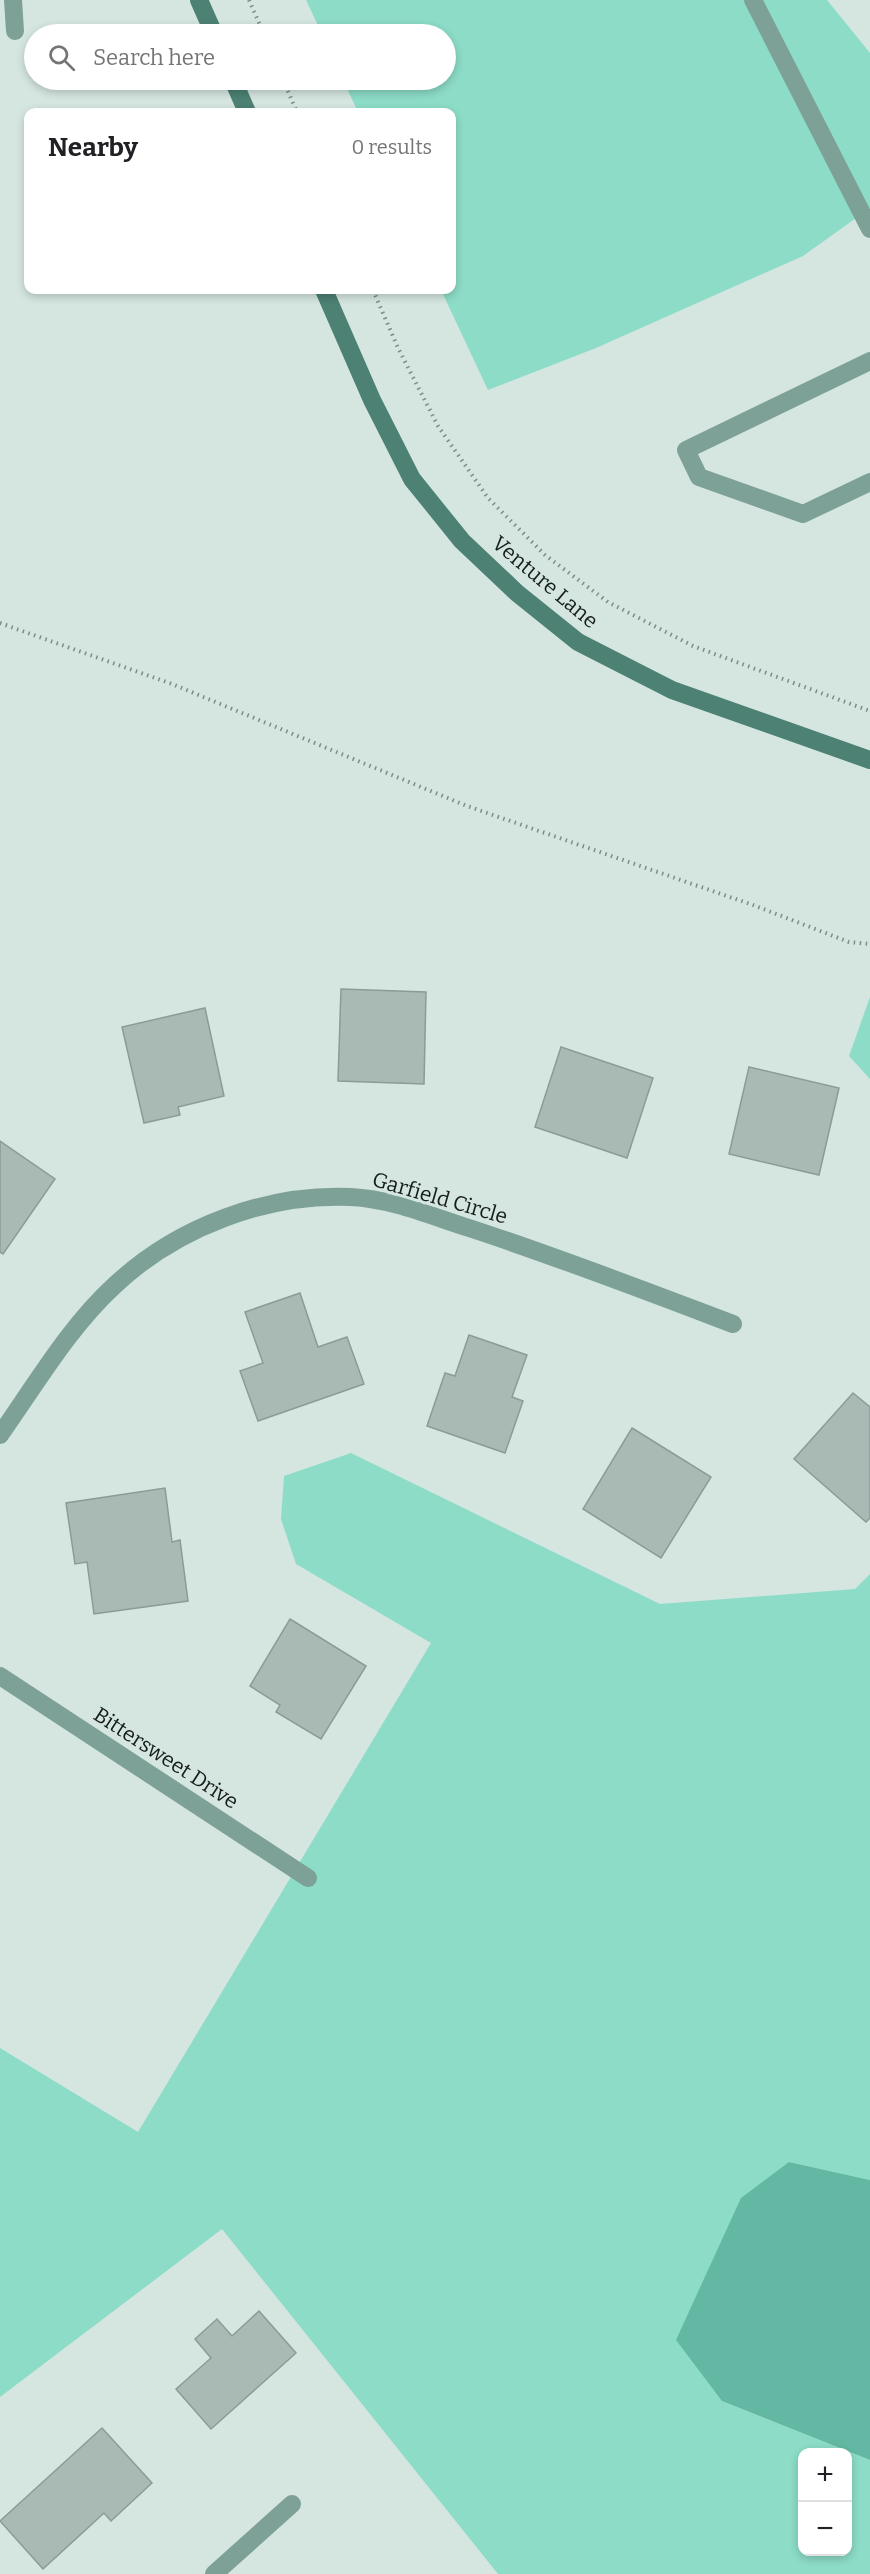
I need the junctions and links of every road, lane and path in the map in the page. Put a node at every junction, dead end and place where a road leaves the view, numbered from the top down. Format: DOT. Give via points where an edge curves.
graph roads {
  1 [pos="14,0"];
  2 [pos="199,0"];
  3 [pos="249,0"];
  4 [pos="753,0"];
  5 [pos="210,24"];
  6 [pos="260,24"];
  7 [pos="15,31"];
  8 [pos="237,90"];
  9 [pos="287,90"];
  10 [pos="245,108"];
  11 [pos="295,108"];
  12 [pos="870,229"];
  13 [pos="326,294"];
  14 [pos="375,294"];
  15 [pos="870,361"];
  16 [pos="870,482"];
  17 [pos="0,623"];
  18 [pos="870,711"];
  19 [pos="870,760"];
  20 [pos="870,944"];
  21 [pos="733,1324"];
  22 [pos="0,1435"];
  23 [pos="0,1676"];
  24 [pos="308,1878"];
  25 [pos="292,2504"];
  26 [pos="214,2574"];
  1 -- 7 [label="street"];
  2 -- 5 [label="street"];
  3 -- 6 [label="path"];
  4 -- 12 [label="street"];
  8 -- 10 [label="street"];
  9 -- 11 [label="path"];
  13 -- 19 [label="street, Venture Lane" via="412,479 462,542 517,593 578,642 672,690"];
  14 -- 18 [label="path" via="438,426 488,498 545,555 608,602 693,646"];
  15 -- 16 [label="street" via="686,450 699,477 803,514"];
  17 -- 20 [label="path" via="172,684 467,806 849,942"];
  21 -- 22 [label="street, Garfield Circle" via="541,1251 396,1204 352,1197 301,1199 251,1209 185,1235 114,1285 71,1334"];
  23 -- 24 [label="street, Bittersweet Drive"];
  25 -- 26 [label="street"];
}
